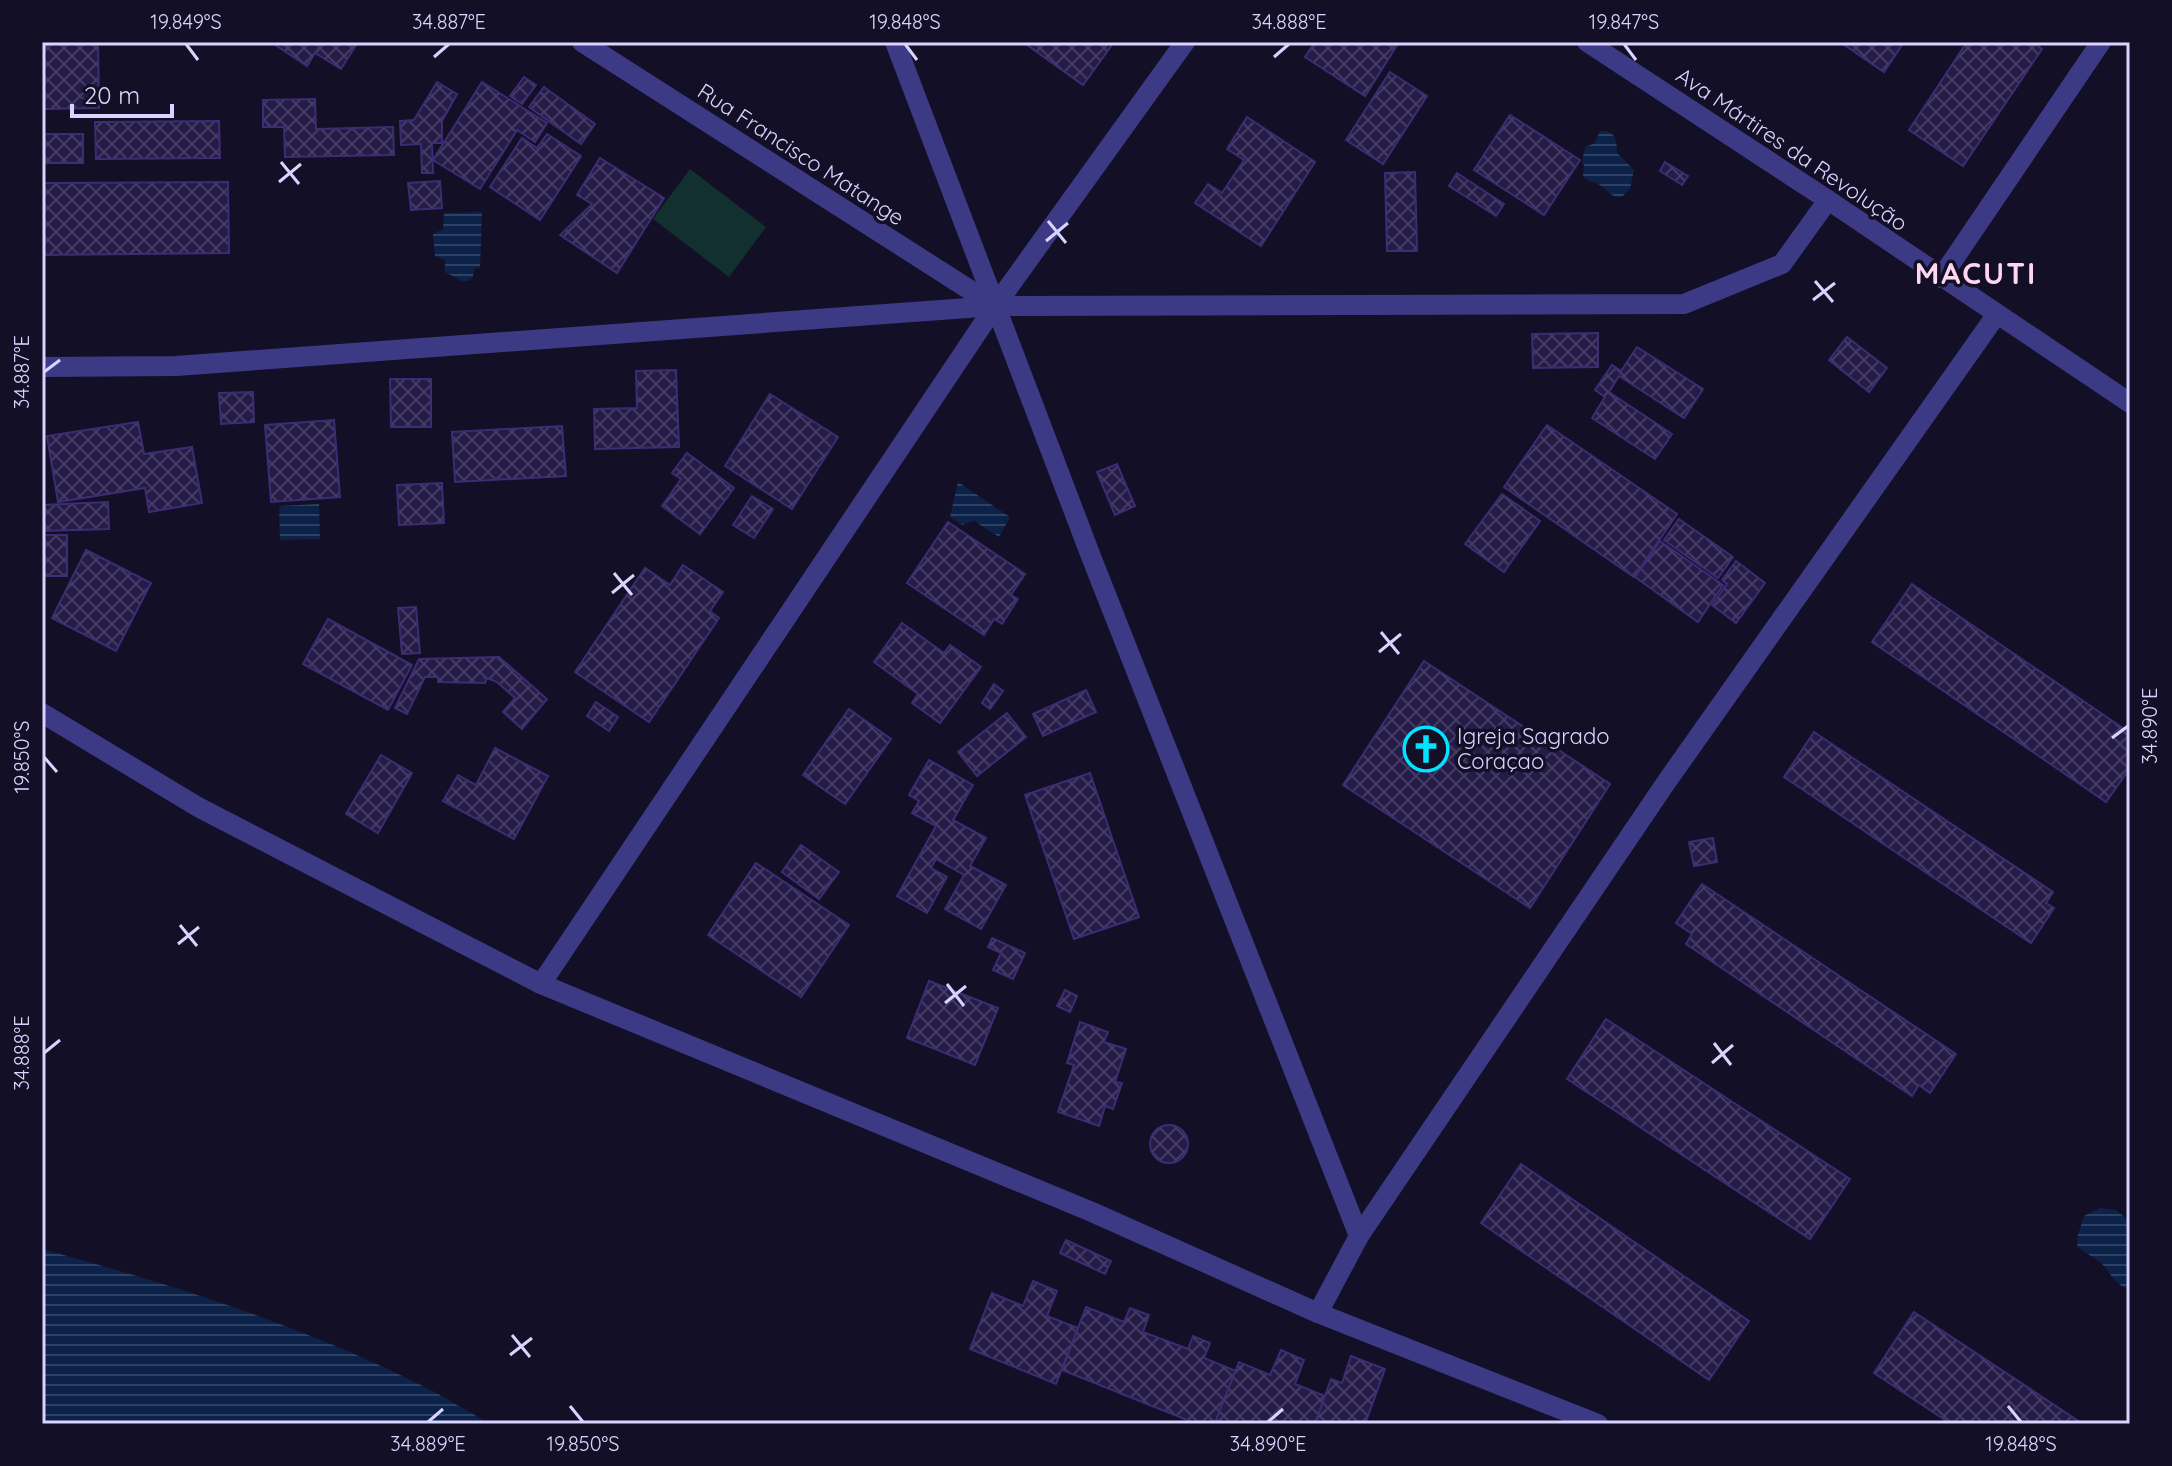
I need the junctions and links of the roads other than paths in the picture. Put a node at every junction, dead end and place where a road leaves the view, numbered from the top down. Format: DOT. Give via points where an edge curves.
graph roads {
  1 [pos="582,42"];
  2 [pos="895,42"];
  3 [pos="1185,42"];
  4 [pos="1587,42"];
  5 [pos="2101,42"];
  6 [pos="1828,200"];
  7 [pos="1941,278"];
  8 [pos="995,306"];
  9 [pos="1997,314"];
  10 [pos="42,367"];
  11 [pos="2130,403"];
  12 [pos="42,713"];
  13 [pos="541,984"];
  14 [pos="1359,1236"];
  15 [pos="1318,1313"];
  16 [pos="1598,1424"];
  1 -- 8 [label="street, Rua Francisco Matange"];
  2 -- 8 [label="street"];
  3 -- 8 [label="street"];
  4 -- 6 [label="street, Ava Mártires da Revolução"];
  5 -- 7 [label="street"];
  6 -- 7 [label="street, Ava Mártires da Revolução"];
  6 -- 8 [label="street" via="1782,264 1684,304"];
  7 -- 9 [label="street, Ava Mártires da Revolução"];
  8 -- 10 [label="street" via="176,366"];
  8 -- 13 [label="street"];
  8 -- 14 [label="street"];
  9 -- 11 [label="street, Ava Mártires da Revolução"];
  9 -- 14 [label="street" via="1665,784"];
  12 -- 13 [label="street" via="198,807"];
  13 -- 15 [label="street" via="1092,1212"];
  14 -- 15 [label="street"];
  15 -- 16 [label="street"];
}
